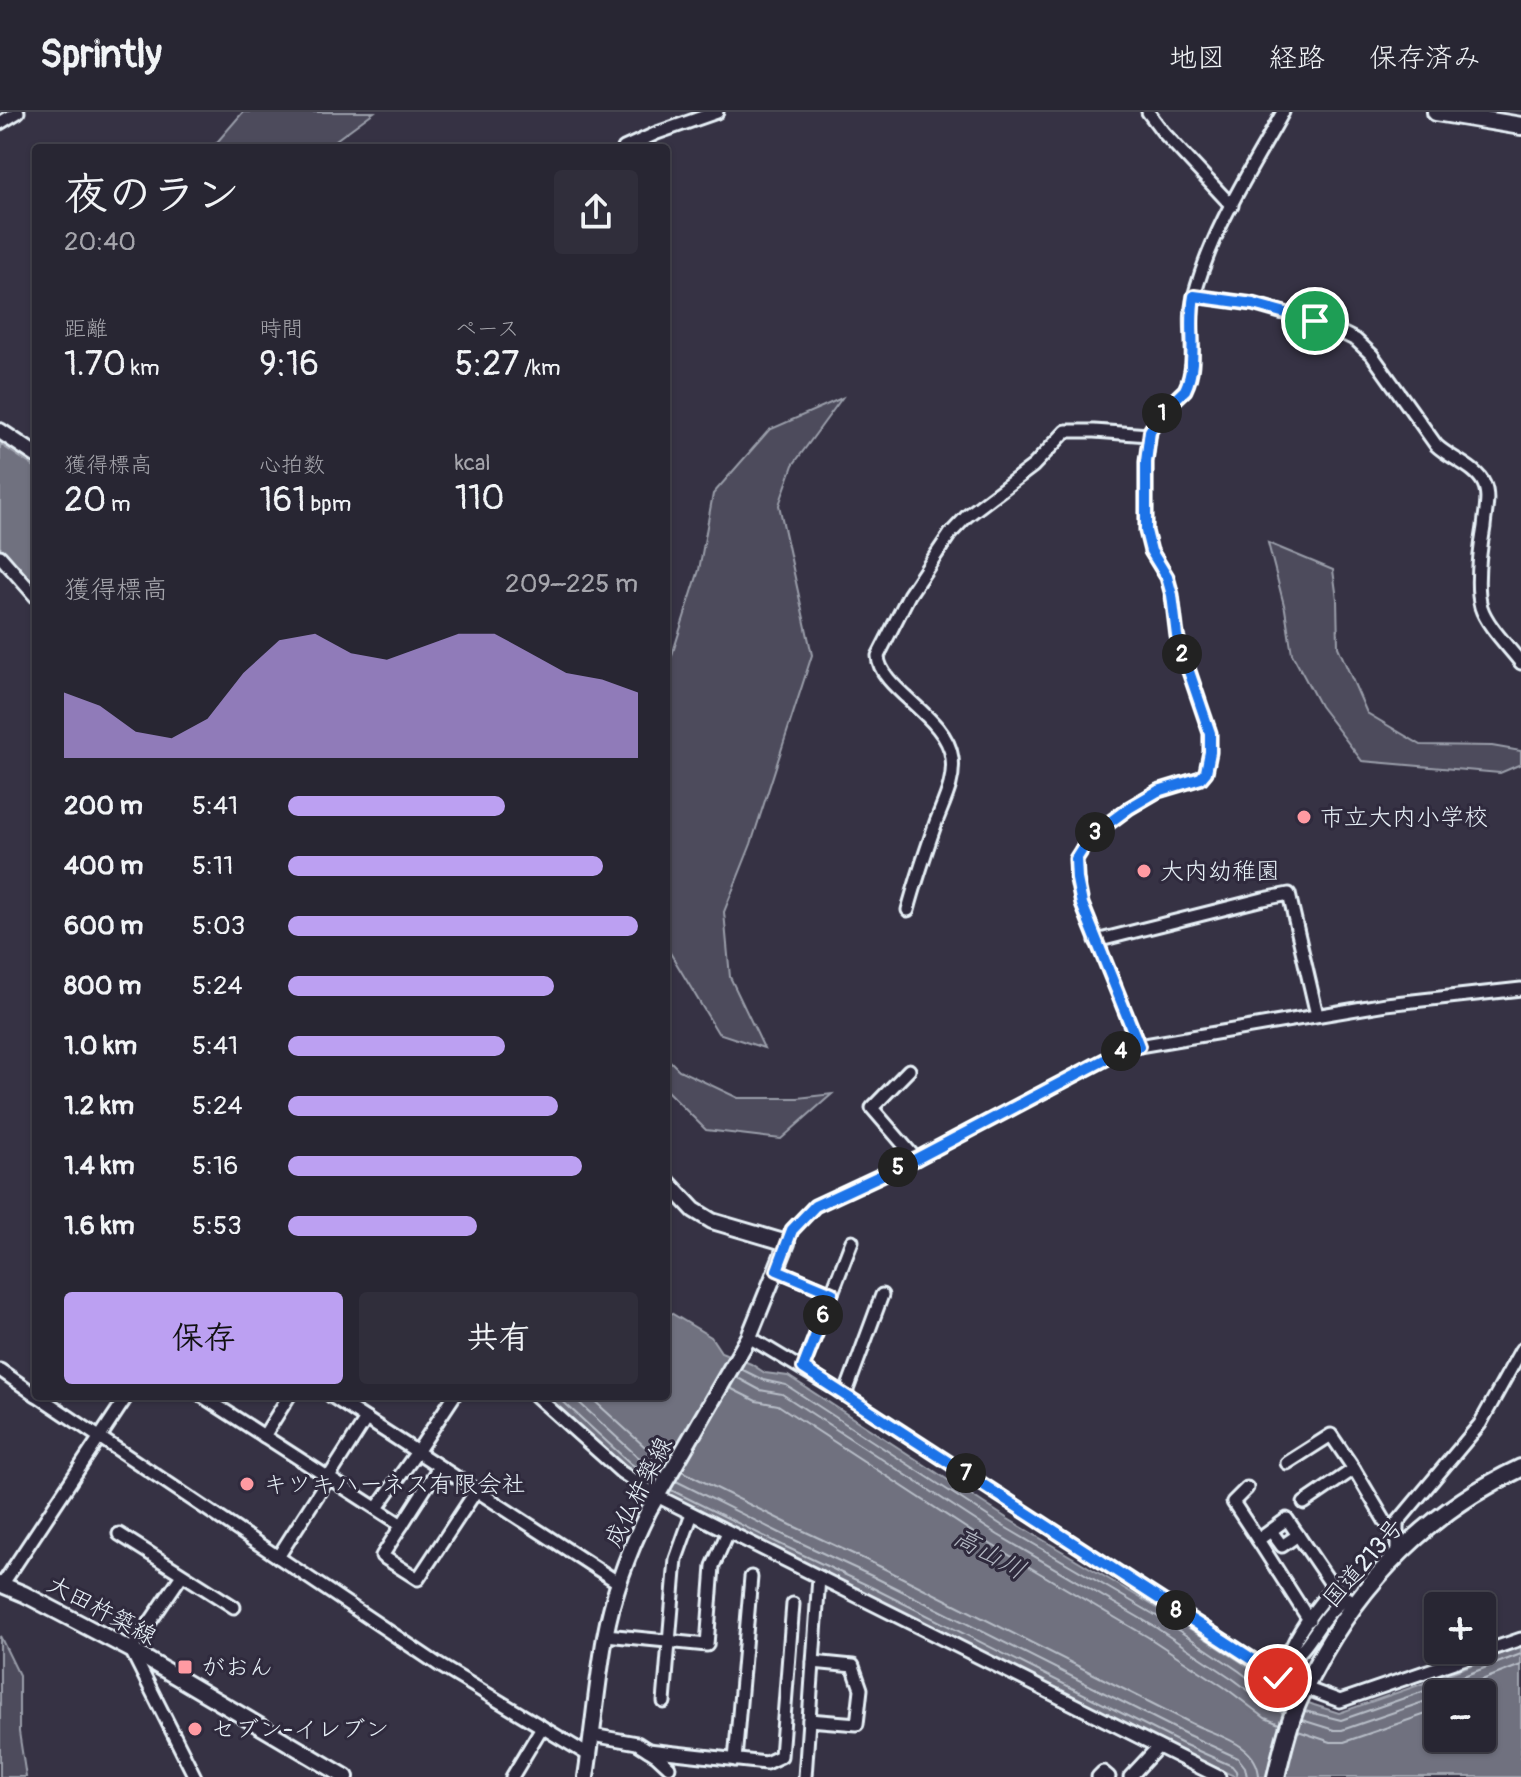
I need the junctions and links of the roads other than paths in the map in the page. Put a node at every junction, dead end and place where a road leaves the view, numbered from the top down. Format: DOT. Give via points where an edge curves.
graph roads {
  1 [pos="18,112"];
  2 [pos="717,112"];
  3 [pos="1148,112"];
  4 [pos="1283,112"];
  5 [pos="1436,112"];
  6 [pos="0,123"];
  7 [pos="1521,126"];
  8 [pos="633,144"];
  9 [pos="1232,206"];
  10 [pos="1194,296"];
  11 [pos="0,431"];
  12 [pos="1149,435"];
  13 [pos="32,452"];
  14 [pos="0,556"];
  15 [pos="32,592"];
  16 [pos="1521,663"];
  17 [pos="908,910"];
  18 [pos="1096,941"];
  19 [pos="1521,989"];
  20 [pos="1317,1015"];
  21 [pos="1139,1046"];
  22 [pos="909,1070"];
  23 [pos="916,1159"];
  24 [pos="670,1184"];
  25 [pos="852,1241"];
  26 [pos="787,1243"];
  27 [pos="777,1270"];
  28 [pos="832,1293"];
  29 [pos="882,1295"];
  30 [pos="749,1337"];
  31 [pos="1521,1350"];
  32 [pos="803,1368"];
  33 [pos="0,1370"];
  34 [pos="32,1392"];
  35 [pos="845,1395"];
  36 [pos="43,1400"];
  37 [pos="124,1400"];
  38 [pos="208,1400"];
  39 [pos="286,1400"];
  40 [pos="337,1400"];
  41 [pos="451,1400"];
  42 [pos="540,1400"];
  43 [pos="366,1419"];
  44 [pos="264,1436"];
  45 [pos="99,1438"];
  46 [pos="417,1452"];
  47 [pos="1287,1463"];
  48 [pos="439,1467"];
  49 [pos="1521,1468"];
  50 [pos="1354,1469"];
  51 [pos="329,1478"];
  52 [pos="1247,1488"];
  53 [pos="476,1491"];
  54 [pos="657,1496"];
  55 [pos="1304,1503"];
  56 [pos="377,1508"];
  57 [pos="692,1514"];
  58 [pos="402,1525"];
  59 [pos="1271,1531"];
  60 [pos="728,1532"];
  61 [pos="119,1534"];
  62 [pos="1298,1535"];
  63 [pos="1258,1540"];
  64 [pos="1397,1554"];
  65 [pos="278,1557"];
  66 [pos="182,1575"];
  67 [pos="751,1577"];
  68 [pos="819,1577"];
  69 [pos="619,1583"];
  70 [pos="1,1585"];
  71 [pos="793,1604"];
  72 [pos="1354,1604"];
  73 [pos="234,1607"];
  74 [pos="1309,1620"];
  75 [pos="606,1635"];
  76 [pos="1521,1639"];
  77 [pos="670,1642"];
  78 [pos="131,1650"];
  79 [pos="813,1662"];
  80 [pos="1286,1663"];
  81 [pos="1266,1668"];
  82 [pos="1304,1688"];
  83 [pos="664,1702"];
  84 [pos="809,1720"];
  85 [pos="542,1727"];
  86 [pos="592,1735"];
  87 [pos="1158,1747"];
  88 [pos="648,1750"];
  89 [pos="590,1756"];
  90 [pos="735,1760"];
  91 [pos="669,1767"];
  92 [pos="195,1777"];
  93 [pos="346,1777"];
  94 [pos="512,1777"];
  95 [pos="586,1777"];
  96 [pos="805,1777"];
  97 [pos="1098,1777"];
  98 [pos="1109,1777"];
  99 [pos="1130,1777"];
  100 [pos="1219,1777"];
  101 [pos="1276,1777"];
  1 -- 6 [label="street"];
  2 -- 8 [label="street"];
  3 -- 9 [label="street"];
  4 -- 9 [label="street"];
  5 -- 7 [label="highway"];
  9 -- 10 [label="street"];
  10 -- 12 [label="street" via="1188,384 1156,419"];
  10 -- 16 [label="street" via="1253,304 1328,326 1372,355 1436,445 1484,483 1480,602 1485,617"];
  11 -- 13 [label="main road"];
  12 -- 17 [label="street" via="1066,431 1033,466 950,534 909,595 878,656 882,671 937,726 950,747 951,783"];
  12 -- 18 [label="street" via="1146,531 1167,577 1177,636 1210,733 1210,752 1201,778 1158,791 1129,808 1090,837 1079,853 1077,879"];
  14 -- 15 [label="street"];
  18 -- 20 [label="street" via="1289,894"];
  18 -- 21 [label="street"];
  19 -- 20 [label="street"];
  20 -- 21 [label="street"];
  21 -- 23 [label="street"];
  22 -- 23 [label="street" via="872,1108"];
  23 -- 26 [label="street" via="815,1206"];
  24 -- 26 [label="main road" via="712,1221"];
  25 -- 28 [label="street"];
  26 -- 27 [label="main road, 成仏杵築線"];
  27 -- 28 [label="street"];
  27 -- 30 [label="main road, 成仏杵築線"];
  28 -- 32 [label="street"];
  29 -- 35 [label="street"];
  30 -- 32 [label="street"];
  30 -- 54 [label="main road, 成仏杵築線"];
  31 -- 64 [label="street" via="1480,1424 1397,1523"];
  32 -- 35 [label="street"];
  33 -- 34 [label="street"];
  35 -- 81 [label="street"];
  36 -- 45 [label="street"];
  37 -- 45 [label="street"];
  38 -- 44 [label="street"];
  39 -- 44 [label="street"];
  40 -- 43 [label="street"];
  41 -- 46 [label="street"];
  42 -- 54 [label="street" via="621,1472"];
  43 -- 46 [label="street"];
  43 -- 51 [label="street"];
  44 -- 51 [label="street"];
  45 -- 65 [label="street"];
  45 -- 70 [label="street"];
  46 -- 48 [label="street"];
  46 -- 56 [label="street"];
  47 -- 50 [label="street" via="1331,1435"];
  48 -- 53 [label="street"];
  48 -- 58 [label="street"];
  49 -- 64 [label="highway, 国道213号" via="1478,1490"];
  50 -- 55 [label="street"];
  50 -- 64 [label="street" via="1395,1536"];
  51 -- 56 [label="street"];
  51 -- 65 [label="street"];
  52 -- 63 [label="street" via="1233,1502"];
  53 -- 58 [label="street" via="418,1579 382,1556"];
  53 -- 69 [label="street"];
  54 -- 57 [label="street"];
  54 -- 69 [label="main road, 成仏杵築線"];
  56 -- 58 [label="street"];
  57 -- 60 [label="street"];
  57 -- 77 [label="street" via="676,1559"];
  59 -- 62 [label="street" via="1282,1546"];
  59 -- 62 [label="street" via="1287,1519"];
  59 -- 63 [label="street"];
  60 -- 68 [label="street"];
  60 -- 77 [label="street" via="713,1566 707,1645"];
  61 -- 66 [label="street"];
  62 -- 74 [label="street" via="1333,1587"];
  63 -- 74 [label="street"];
  64 -- 72 [label="highway, 国道213号"];
  65 -- 85 [label="street"];
  66 -- 73 [label="street"];
  66 -- 78 [label="street"];
  67 -- 90 [label="street"];
  68 -- 79 [label="street"];
  68 -- 87 [label="street"];
  69 -- 75 [label="main road, 成仏杵築線"];
  70 -- 78 [label="main road, 大田杵築線"];
  71 -- 90 [label="street" via="781,1756 766,1763"];
  72 -- 80 [label="street" via="1348,1598 1339,1603"];
  72 -- 82 [label="highway, 国道213号"];
  74 -- 80 [label="street"];
  75 -- 77 [label="street"];
  75 -- 86 [label="main road, 成仏杵築線"];
  76 -- 82 [label="street" via="1340,1701"];
  77 -- 83 [label="street"];
  78 -- 92 [label="street"];
  78 -- 93 [label="main road, 大田杵築線"];
  79 -- 84 [label="street"];
  79 -- 84 [label="street" via="853,1666 861,1689 857,1724"];
  80 -- 81 [label="street"];
  81 -- 82 [label="street"];
  82 -- 101 [label="highway, 国道213号"];
  84 -- 96 [label="street"];
  85 -- 89 [label="street"];
  85 -- 94 [label="street"];
  86 -- 88 [label="street"];
  86 -- 89 [label="main road, 成仏杵築線"];
  87 -- 99 [label="street"];
  87 -- 100 [label="street"];
  88 -- 90 [label="street"];
  88 -- 91 [label="street"];
  89 -- 95 [label="main road, 成仏杵築線"];
  97 -- 98 [label="street" via="1103,1772"];
}
